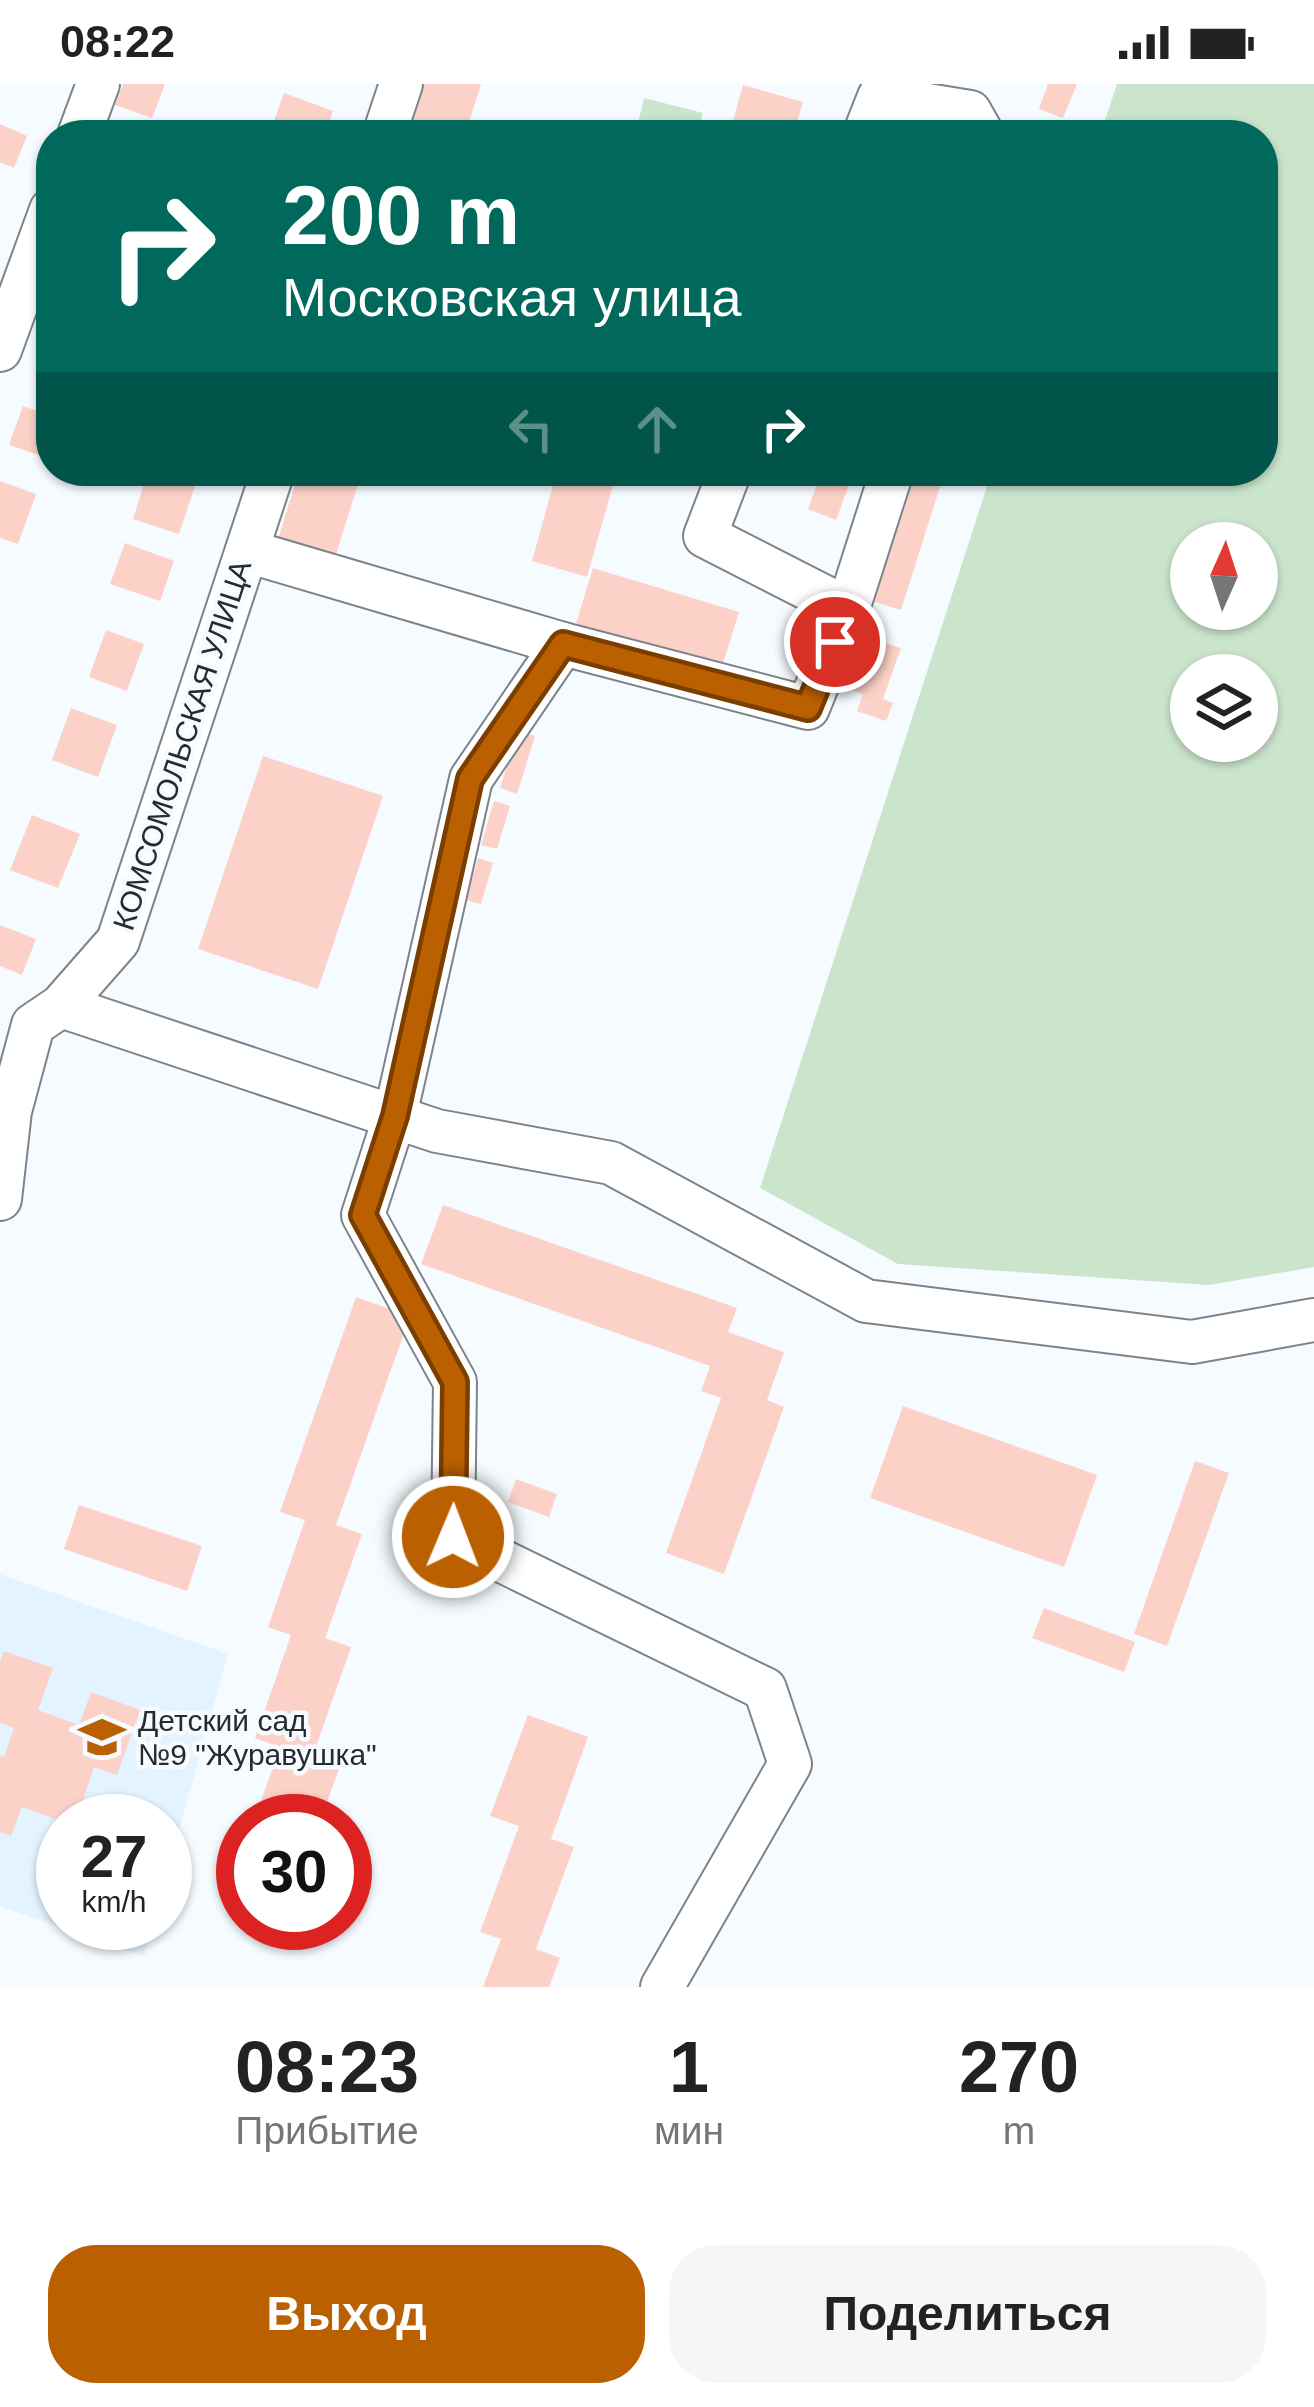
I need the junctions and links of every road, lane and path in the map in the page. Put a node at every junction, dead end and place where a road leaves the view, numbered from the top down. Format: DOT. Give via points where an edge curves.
graph roads {
  1 [pos="98,84"];
  2 [pos="401,84"];
  3 [pos="871,116"];
  4 [pos="85,120"];
  5 [pos="389,120"];
  6 [pos="975,120"];
  7 [pos="36,251"];
  8 [pos="0,350"];
  9 [pos="268,486"];
  10 [pos="724,486"];
  11 [pos="887,486"];
  12 [pos="247,551"];
  13 [pos="848,609"];
  14 [pos="563,644"];
  15 [pos="31,1015"];
  16 [pos="395,1116"];
  17 [pos="0,1199"];
  18 [pos="1314,1320"];
  19 [pos="662,1987"];
  1 -- 4 [label="street"];
  2 -- 5 [label="street"];
  3 -- 6 [label="street" via="970,112"];
  7 -- 8 [label="street"];
  9 -- 12 [label="street, КОМСОМОЛЬСКАЯ УЛИЦА"];
  10 -- 13 [label="street" via="704,536"];
  11 -- 13 [label="street"];
  12 -- 14 [label="street"];
  12 -- 15 [label="street, КОМСОМОЛЬСКАЯ УЛИЦА" via="118,941"];
  13 -- 14 [label="street" via="808,708"];
  14 -- 16 [label="street" via="470,779"];
  15 -- 16 [label="street"];
  15 -- 17 [label="street, КОМСОМОЛЬСКАЯ УЛИЦА"];
  16 -- 18 [label="street" via="611,1163 866,1301 1192,1342"];
  16 -- 19 [label="street" via="363,1215 455,1382 453,1537 765,1689 790,1764"];
}
